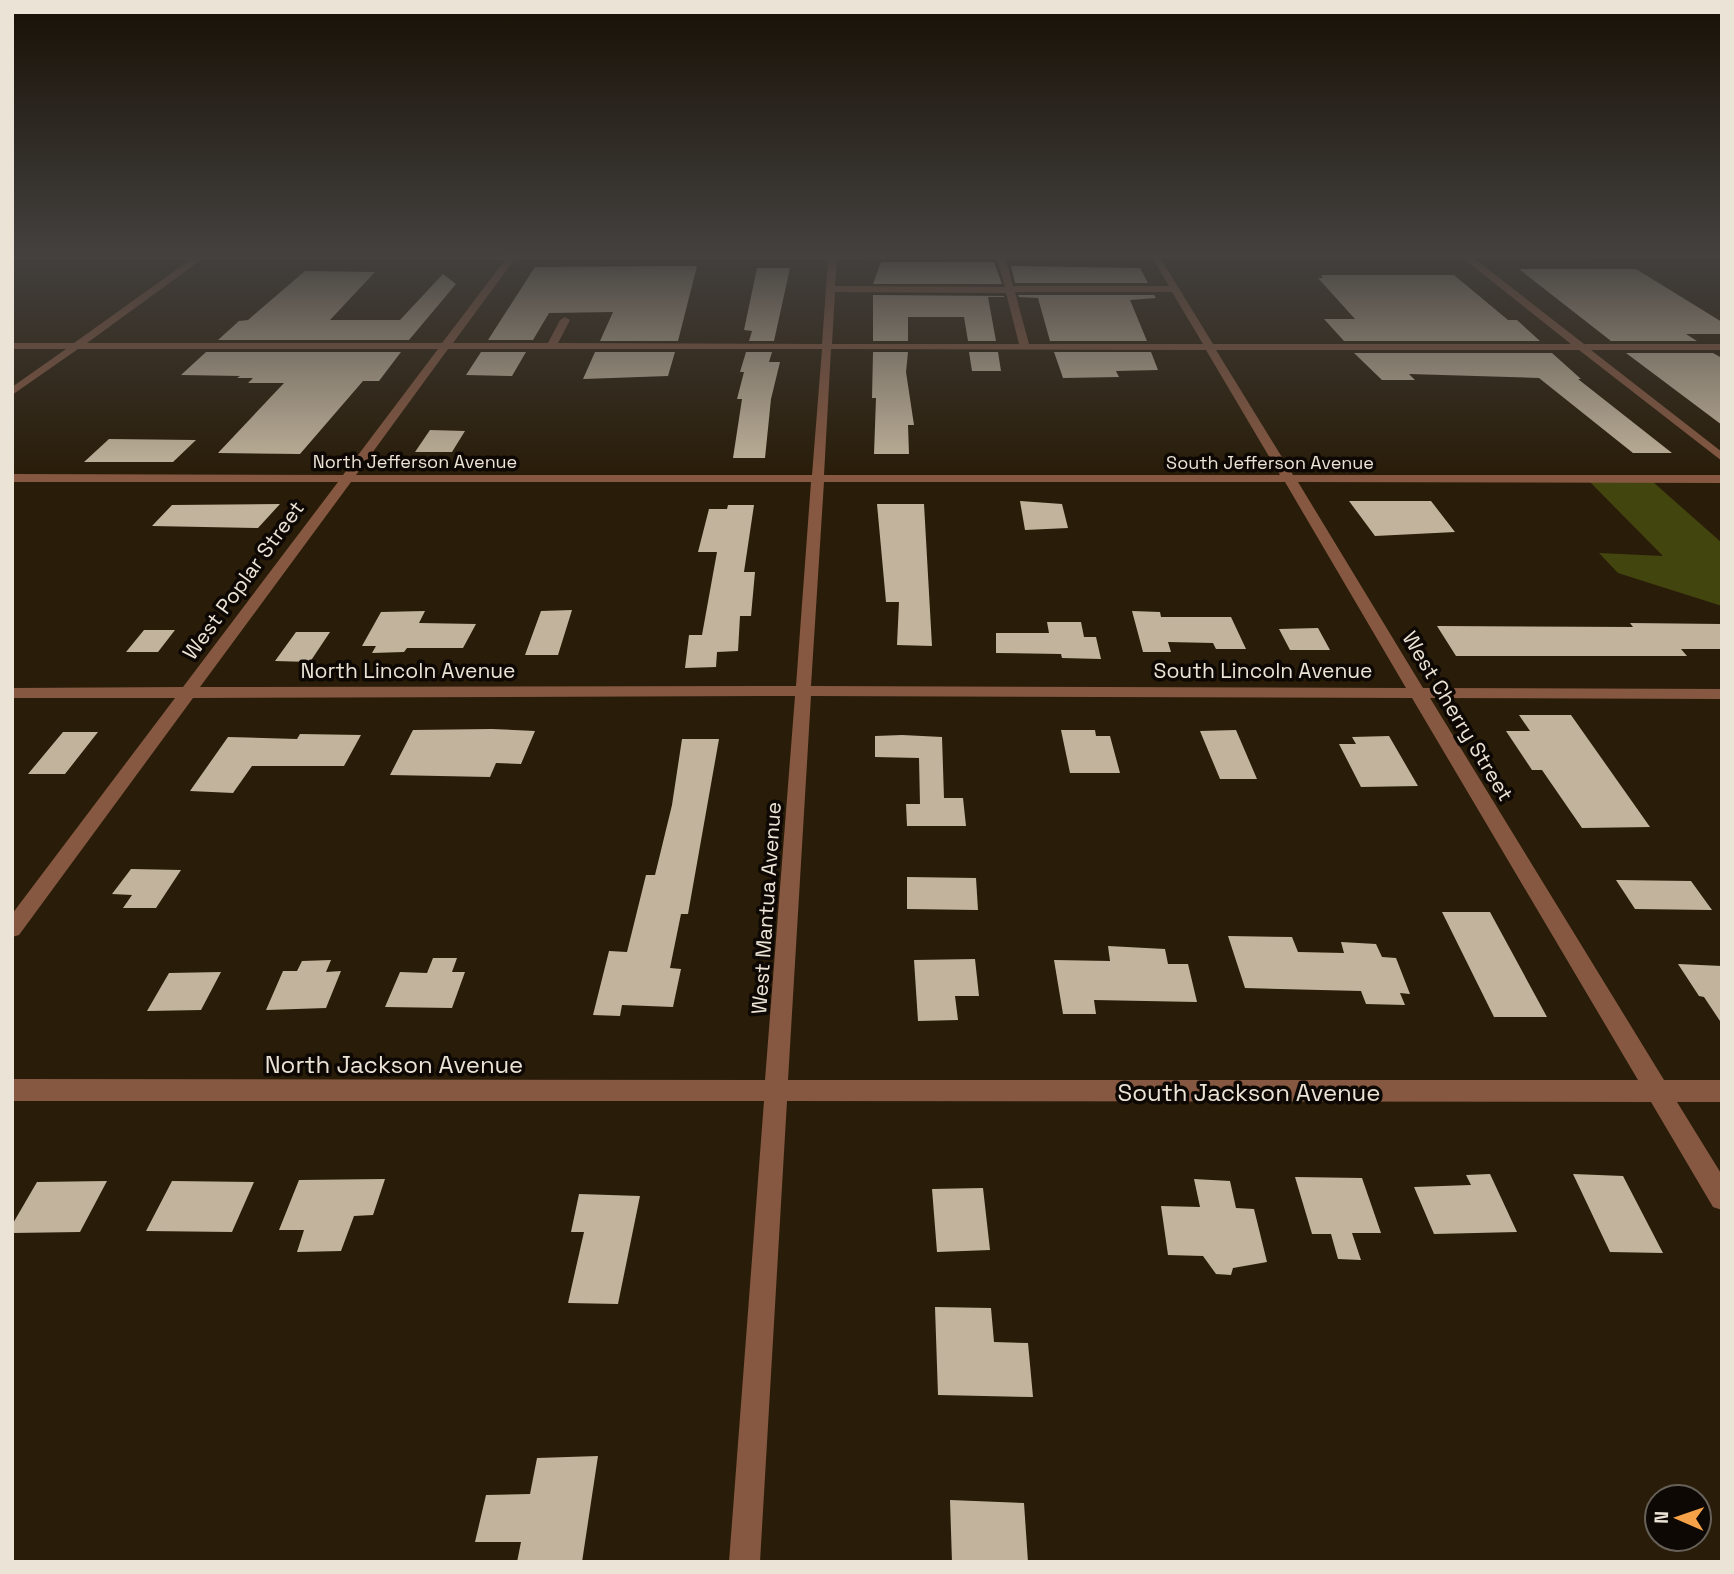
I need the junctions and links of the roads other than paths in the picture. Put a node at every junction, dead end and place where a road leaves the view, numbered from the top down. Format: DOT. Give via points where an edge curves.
graph roads {
  1 [pos="103,326"];
  2 [pos="459,326"];
  3 [pos="562,326"];
  4 [pos="828,326"];
  5 [pos="1020,326"];
  6 [pos="1197,326"];
  7 [pos="1557,326"];
  8 [pos="12,346"];
  9 [pos="76,346"];
  10 [pos="443,347"];
  11 [pos="551,347"];
  12 [pos="1025,347"];
  13 [pos="1583,347"];
  14 [pos="1722,347"];
  15 [pos="827,348"];
  16 [pos="1210,348"];
  17 [pos="12,392"];
  18 [pos="1722,458"];
  19 [pos="12,478"];
  20 [pos="345,478"];
  21 [pos="1722,479"];
  22 [pos="818,480"];
  23 [pos="1290,480"];
  24 [pos="187,691"];
  25 [pos="803,691"];
  26 [pos="1417,691"];
  27 [pos="12,692"];
  28 [pos="1722,694"];
  29 [pos="12,929"];
  30 [pos="12,1090"];
  31 [pos="776,1091"];
  32 [pos="1722,1091"];
  33 [pos="1658,1092"];
  34 [pos="1722,1198"];
  35 [pos="744,1562"];
  1 -- 9 [label="street"];
  2 -- 10 [label="street, West Poplar Street"];
  3 -- 11 [label="street"];
  4 -- 15 [label="street, West Mantua Avenue"];
  5 -- 12 [label="street"];
  6 -- 16 [label="street, West Cherry Street"];
  7 -- 13 [label="street"];
  8 -- 9 [label="street"];
  9 -- 10 [label="street"];
  9 -- 17 [label="street"];
  10 -- 11 [label="street"];
  10 -- 20 [label="street, West Poplar Street"];
  11 -- 15 [label="street"];
  12 -- 15 [label="street"];
  12 -- 16 [label="street"];
  13 -- 14 [label="street"];
  13 -- 16 [label="street"];
  13 -- 18 [label="street"];
  15 -- 22 [label="street, West Mantua Avenue"];
  16 -- 23 [label="street, West Cherry Street"];
  19 -- 20 [label="street, North Jefferson Avenue"];
  20 -- 22 [label="street, North Jefferson Avenue"];
  20 -- 24 [label="street, West Poplar Street"];
  21 -- 23 [label="street, South Jefferson Avenue"];
  22 -- 23 [label="street, South Jefferson Avenue"];
  22 -- 25 [label="street, West Mantua Avenue"];
  23 -- 26 [label="street, West Cherry Street"];
  24 -- 25 [label="street, North Lincoln Avenue"];
  24 -- 27 [label="street, North Lincoln Avenue"];
  24 -- 29 [label="street, West Poplar Street"];
  25 -- 26 [label="street, South Lincoln Avenue"];
  25 -- 31 [label="street, West Mantua Avenue"];
  26 -- 28 [label="street, South Lincoln Avenue"];
  26 -- 33 [label="street, West Cherry Street"];
  30 -- 31 [label="street, North Jackson Avenue"];
  31 -- 33 [label="street, South Jackson Avenue"];
  31 -- 35 [label="street, West Mantua Avenue"];
  32 -- 33 [label="street, South Jackson Avenue"];
  33 -- 34 [label="street, West Cherry Street"];
}
